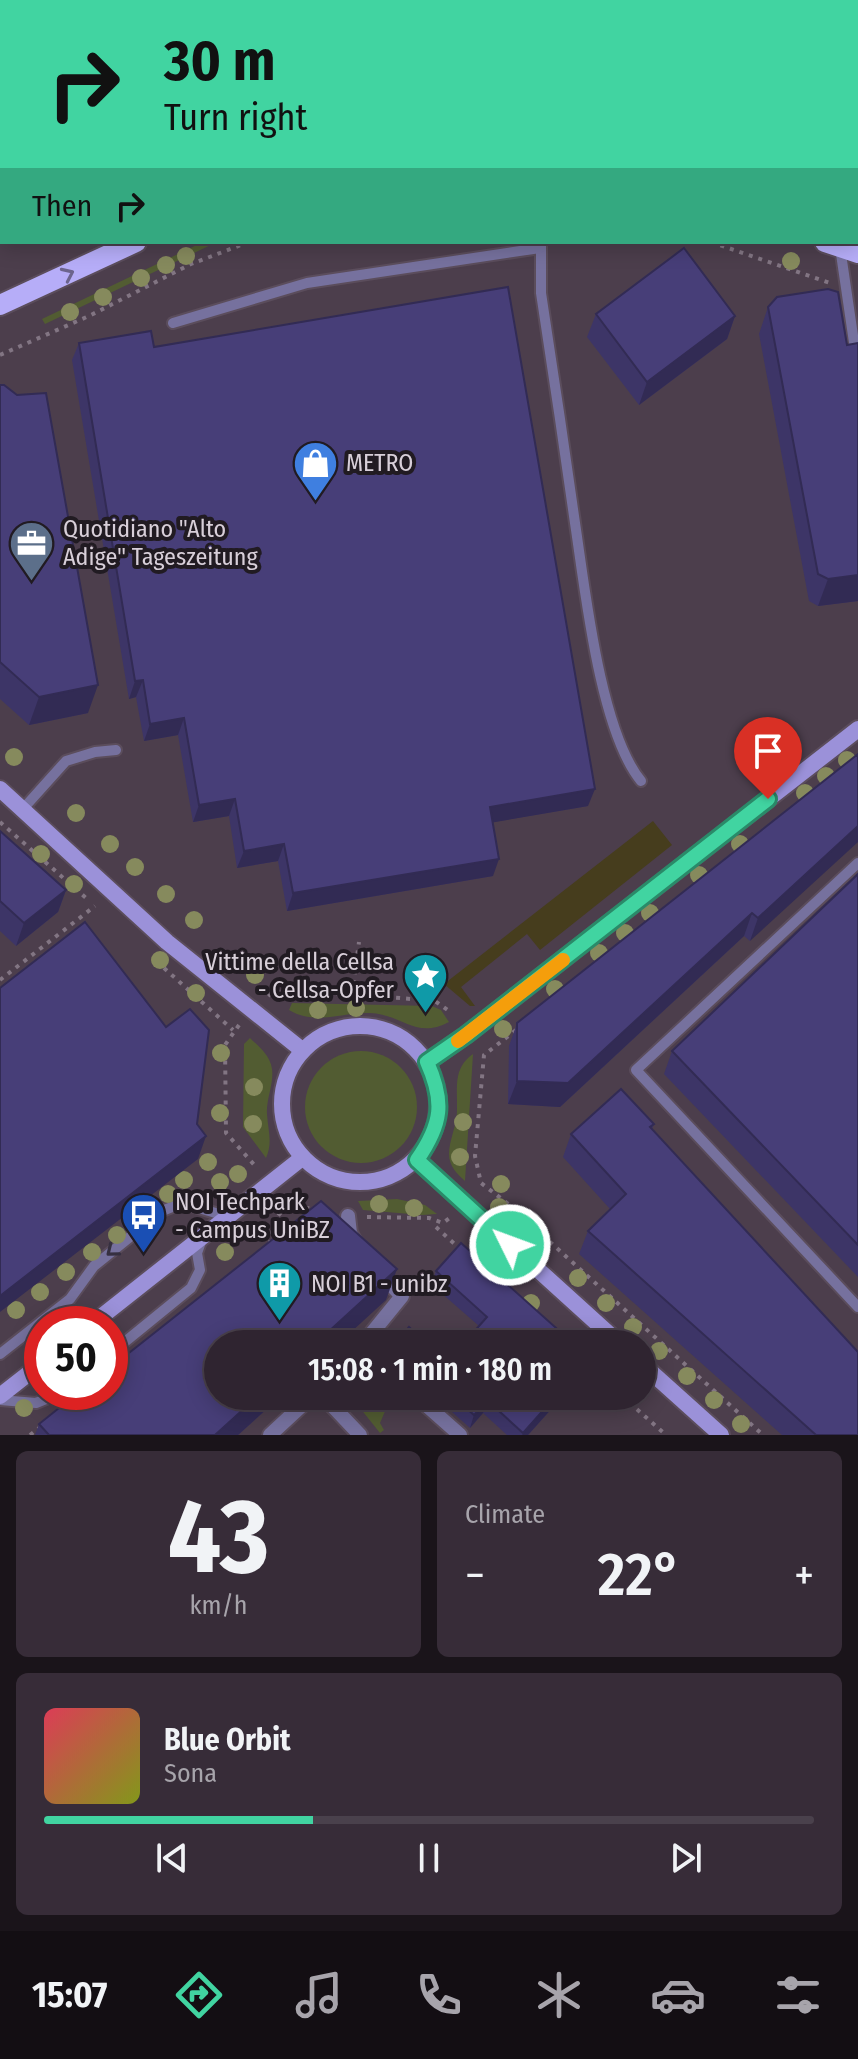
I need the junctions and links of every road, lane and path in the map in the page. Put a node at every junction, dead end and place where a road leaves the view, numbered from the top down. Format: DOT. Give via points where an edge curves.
graph roads {
  1 [pos="132,244"];
  2 [pos="244,244"];
  3 [pos="717,244"];
  4 [pos="540,245"];
  5 [pos="841,247"];
  6 [pos="844,287"];
  7 [pos="0,305"];
  8 [pos="173,323"];
  9 [pos="0,355"];
  10 [pos="856,361"];
  11 [pos="858,729"];
  12 [pos="116,750"];
  13 [pos="641,781"];
  14 [pos="0,789"];
  15 [pos="22,810"];
  16 [pos="858,863"];
  17 [pos="95,906"];
  18 [pos="359,942"];
  19 [pos="0,980"];
  20 [pos="272,992"];
  21 [pos="352,994"];
  22 [pos="449,1011"];
  23 [pos="233,1030"];
  24 [pos="517,1030"];
  25 [pos="302,1050"];
  26 [pos="427,1062"];
  27 [pos="248,1158"];
  28 [pos="302,1158"];
  29 [pos="417,1160"];
  30 [pos="290,1206"];
  31 [pos="348,1216"];
  32 [pos="229,1217"];
  33 [pos="436,1227"];
  34 [pos="202,1239"];
  35 [pos="269,1245"];
  36 [pos="459,1248"];
  37 [pos="115,1306"];
  38 [pos="858,1307"];
  39 [pos="374,1330"];
  40 [pos="605,1330"];
  41 [pos="128,1339"];
  42 [pos="0,1354"];
  43 [pos="656,1377"];
  44 [pos="24,1378"];
  45 [pos="0,1398"];
  46 [pos="24,1401"];
  47 [pos="297,1410"];
  48 [pos="336,1410"];
  49 [pos="432,1410"];
  50 [pos="638,1410"];
  51 [pos="270,1435"];
  52 [pos="360,1435"];
  53 [pos="460,1435"];
  54 [pos="666,1435"];
  55 [pos="721,1435"];
  56 [pos="763,1435"];
  7 -- 1 [label="main road, one-way"];
  2 -- 9 [label="path"];
  3 -- 6 [label="path"];
  4 -- 8 [label="lane" via="307,283"];
  4 -- 13 [label="lane" via="541,293 589,613 616,729 628,765"];
  5 -- 6 [label="lane"];
  6 -- 10 [label="lane"];
  11 -- 26 [label="main road"];
  12 -- 15 [label="lane" via="66,761"];
  14 -- 15 [label="main road"];
  15 -- 25 [label="main road" via="167,942"];
  16 -- 38 [label="lane" via="636,1070"];
  17 -- 19 [label="path"];
  18 -- 21 [label="path"];
  20 -- 21 [label="path"];
  21 -- 22 [label="path" via="435,1001"];
  23 -- 27 [label="path" via="225,1045 226,1133"];
  24 -- 56 [label="path" via="484,1055 475,1156 481,1183"];
  25 -- 26 [label="main road" via="326,1033 353,1025 382,1028 408,1041"];
  25 -- 28 [label="main road" via="282,1092 282,1116"];
  26 -- 29 [label="main road" via="438,1086 439,1113 432,1138"];
  28 -- 29 [label="main road" via="328,1176 359,1183 391,1177"];
  28 -- 32 [label="main road"];
  29 -- 40 [label="main road"];
  30 -- 35 [label="path" via="273,1226"];
  31 -- 39 [label="street" via="350,1233 366,1258 402,1296"];
  32 -- 34 [label="main road"];
  32 -- 42 [label="lane, one-way" via="182,1203 162,1211 94,1266 70,1299"];
  33 -- 36 [label="path"];
  34 -- 37 [label="main road"];
  34 -- 41 [label="lane" via="197,1253 200,1270 191,1288"];
  43 -- 55 [label="main road"];
  44 -- 45 [label="main road"];
  45 -- 46 [label="lane"];
  47 -- 51 [label="street"];
  48 -- 52 [label="street"];
  49 -- 53 [label="street"];
  50 -- 54 [label="path"];
}
